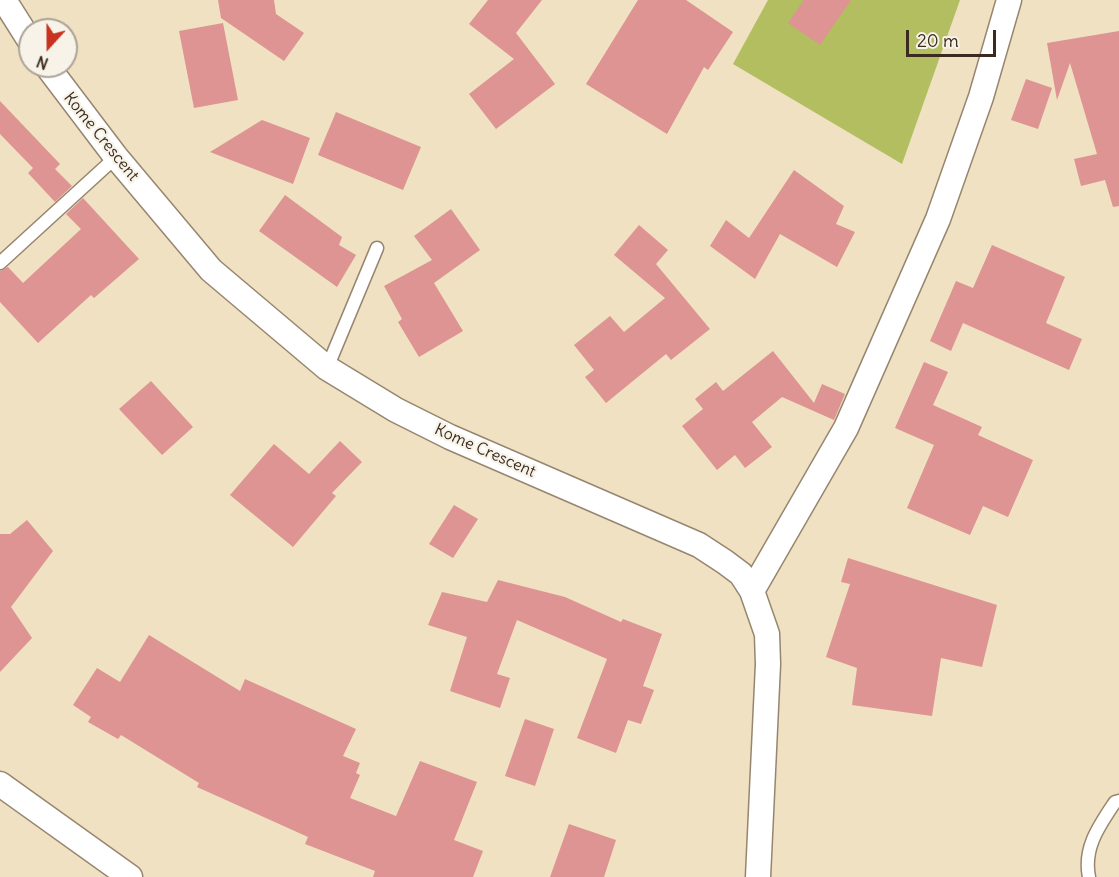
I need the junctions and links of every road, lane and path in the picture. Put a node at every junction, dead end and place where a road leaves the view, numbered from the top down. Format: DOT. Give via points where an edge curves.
graph roads {
  1 [pos="4,0"];
  2 [pos="1009,0"];
  3 [pos="18,22"];
  4 [pos="56,78"];
  5 [pos="116,157"];
  6 [pos="377,248"];
  7 [pos="0,263"];
  8 [pos="327,368"];
  9 [pos="752,591"];
  10 [pos="0,784"];
  11 [pos="1119,801"];
  12 [pos="127,876"];
  13 [pos="758,877"];
  14 [pos="1089,877"];
  1 -- 3 [label="street"];
  2 -- 9 [label="street" via="981,97 933,230 846,428"];
  4 -- 5 [label="street, Kome Crescent"];
  5 -- 7 [label="lane"];
  5 -- 8 [label="street, Kome Crescent" via="211,270"];
  6 -- 8 [label="lane"];
  8 -- 9 [label="street, Kome Crescent" via="450,437 699,545 741,574"];
  9 -- 13 [label="street, Kome Crescent" via="767,634 768,664"];
  10 -- 12 [label="street"];
  11 -- 14 [label="lane" via="1100,825 1086,860"];
}
